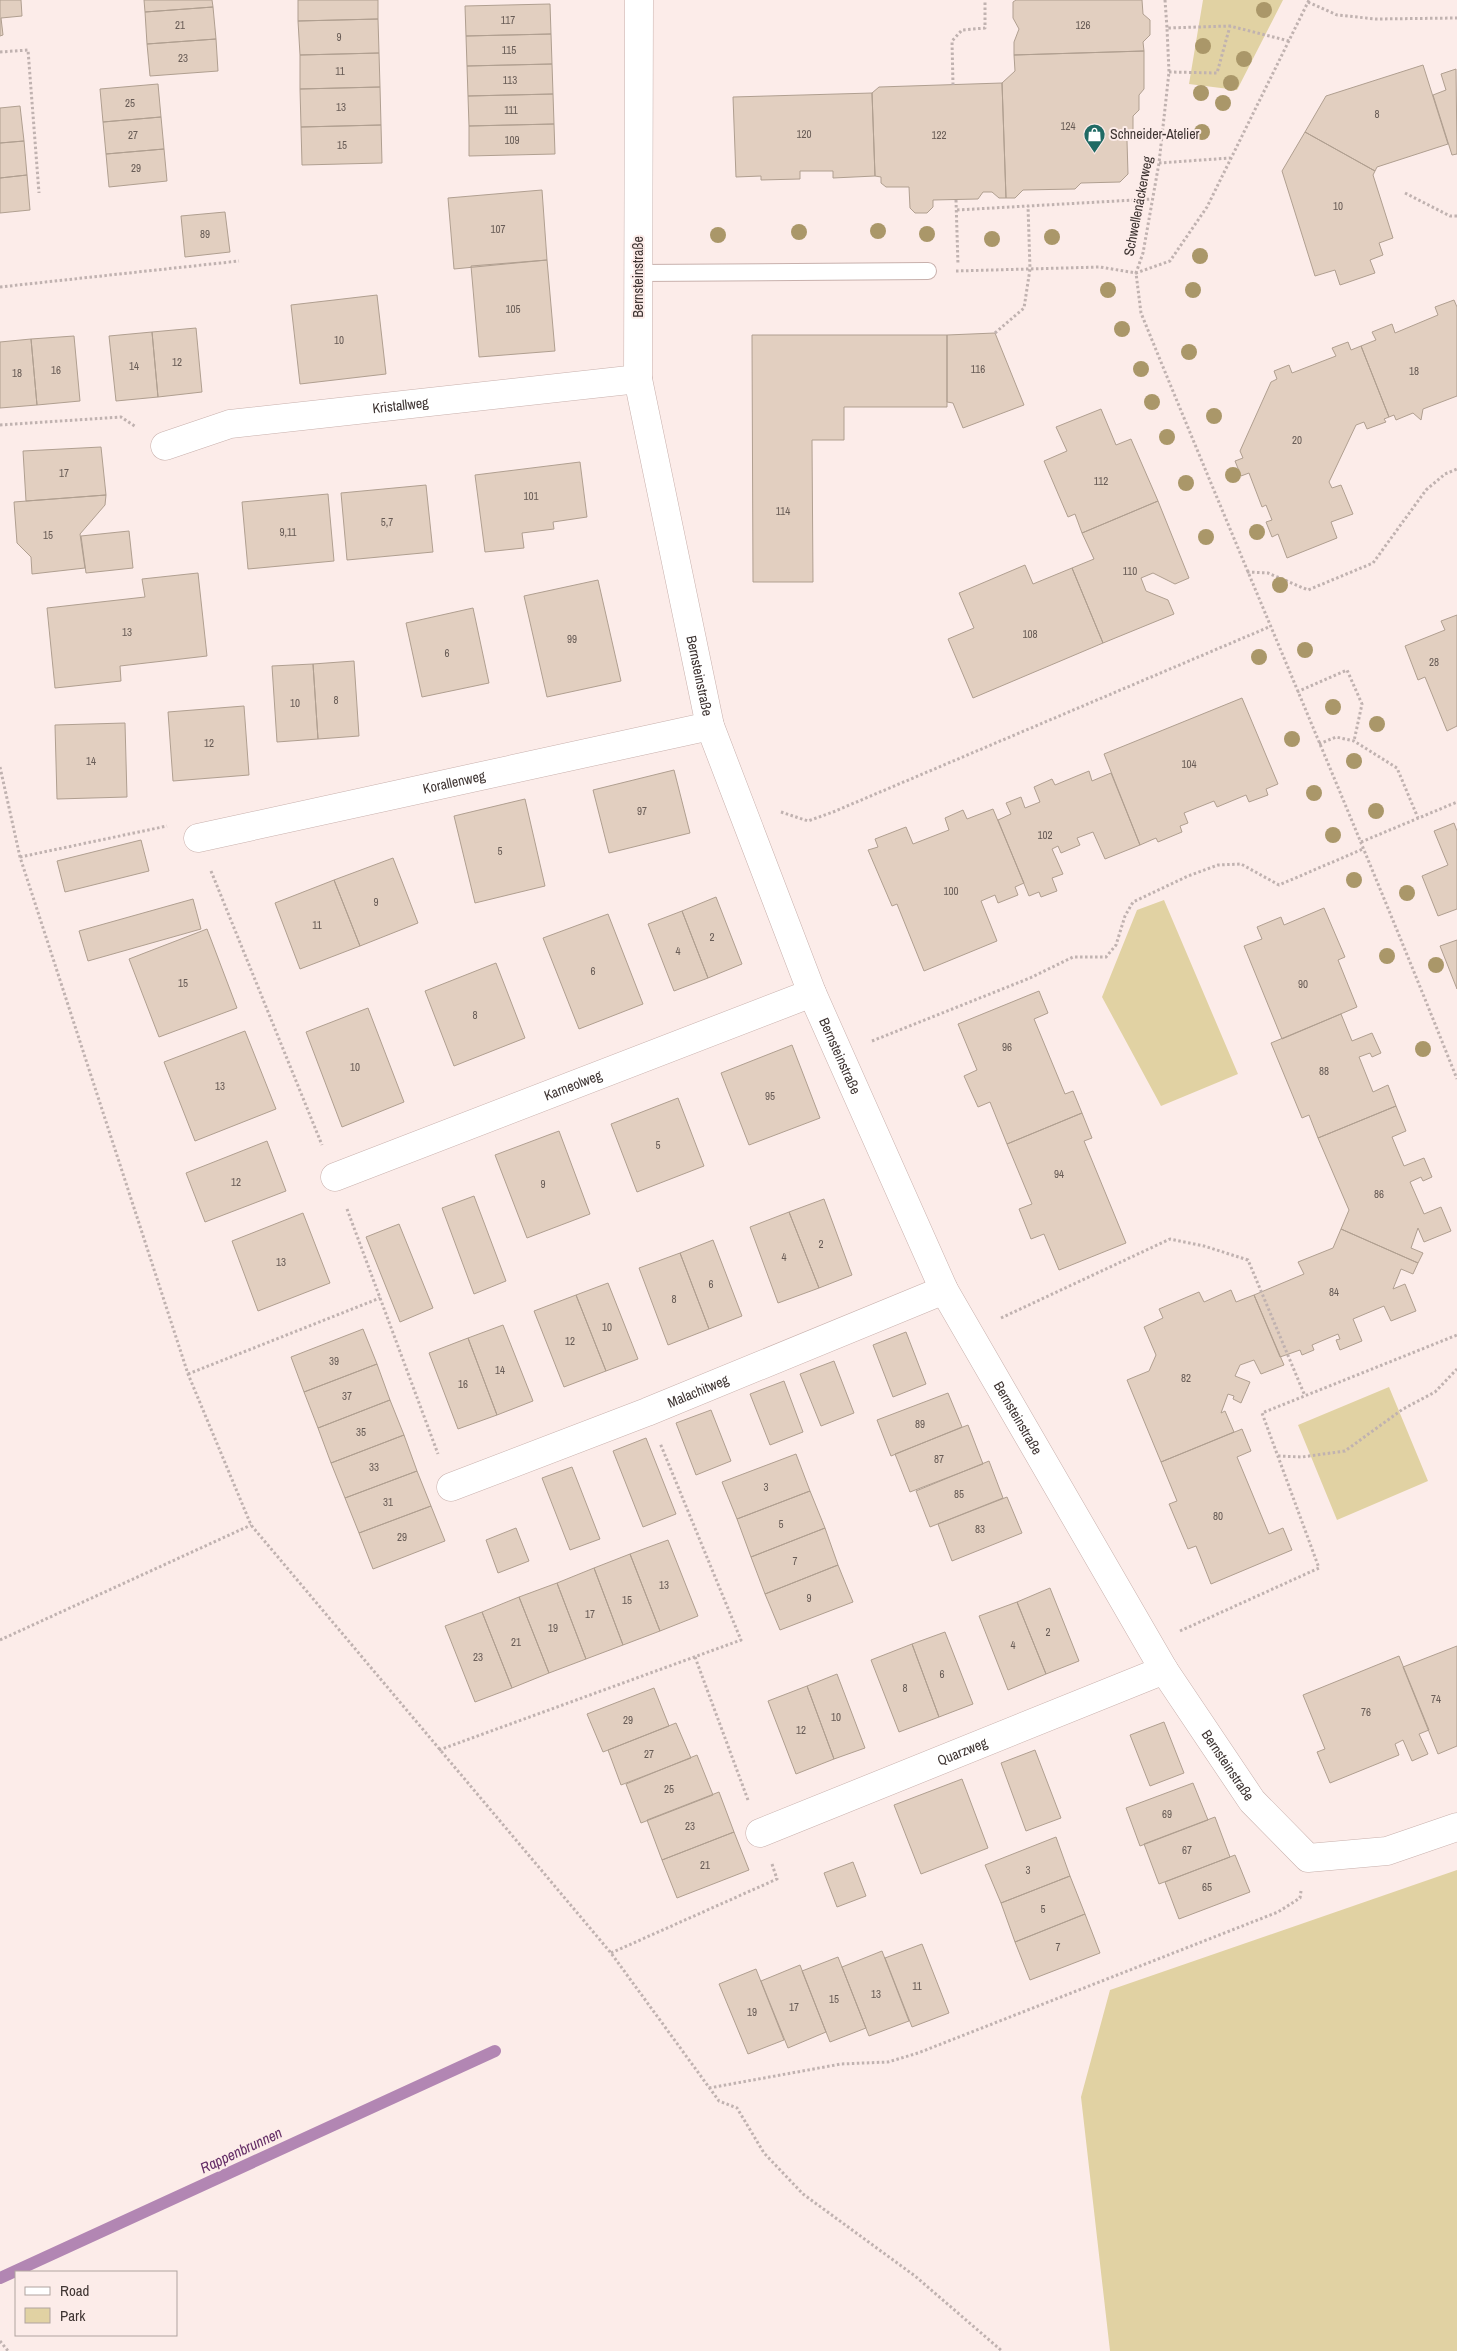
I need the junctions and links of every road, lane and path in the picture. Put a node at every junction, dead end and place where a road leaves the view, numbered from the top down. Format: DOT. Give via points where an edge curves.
graph roads {
  1 [pos="639,0"];
  2 [pos="985,0"];
  3 [pos="1165,0"];
  4 [pos="1309,1"];
  5 [pos="1457,18"];
  6 [pos="1230,26"];
  7 [pos="1167,28"];
  8 [pos="1289,41"];
  9 [pos="0,52"];
  10 [pos="1169,72"];
  11 [pos="953,85"];
  12 [pos="1231,158"];
  13 [pos="1159,163"];
  14 [pos="39,193"];
  15 [pos="1405,193"];
  16 [pos="956,200"];
  17 [pos="1152,200"];
  18 [pos="1028,206"];
  19 [pos="957,210"];
  20 [pos="1457,216"];
  21 [pos="239,261"];
  22 [pos="1030,269"];
  23 [pos="958,270"];
  24 [pos="928,271"];
  25 [pos="638,273"];
  26 [pos="1136,273"];
  27 [pos="0,287"];
  28 [pos="995,333"];
  29 [pos="638,379"];
  30 [pos="0,425"];
  31 [pos="165,446"];
  32 [pos="1457,469"];
  33 [pos="1247,572"];
  34 [pos="1269,627"];
  35 [pos="1297,692"];
  36 [pos="710,726"];
  37 [pos="1354,741"];
  38 [pos="1319,744"];
  39 [pos="0,767"];
  40 [pos="1457,802"];
  41 [pos="1418,818"];
  42 [pos="746,821"];
  43 [pos="198,838"];
  44 [pos="1361,842"];
  45 [pos="1364,849"];
  46 [pos="20,857"];
  47 [pos="812,993"];
  48 [pos="839,1054"];
  49 [pos="1457,1078"];
  50 [pos="335,1177"];
  51 [pos="944,1290"];
  52 [pos="380,1298"];
  53 [pos="969,1334"];
  54 [pos="1457,1335"];
  55 [pos="1457,1369"];
  56 [pos="188,1374"];
  57 [pos="1305,1396"];
  58 [pos="647,1412"];
  59 [pos="1278,1456"];
  60 [pos="451,1487"];
  61 [pos="251,1525"];
  62 [pos="0,1640"];
  63 [pos="1150,1645"];
  64 [pos="695,1657"];
  65 [pos="1164,1670"];
  66 [pos="440,1750"];
  67 [pos="1457,1827"];
  68 [pos="760,1832"];
  69 [pos="1308,1858"];
  70 [pos="611,1953"];
  71 [pos="709,2088"];
  72 [pos="0,2341"];
  73 [pos="8,2351"];
  74 [pos="1002,2351"];
  1 -- 25 [label="street, Bernsteinstraße"];
  2 -- 11 [label="path" via="985,28 962,30 952,41"];
  3 -- 7 [label="path, Schwellenäckerweg"];
  4 -- 5 [label="path" via="1338,15 1376,20"];
  4 -- 8 [label="path"];
  6 -- 7 [label="path"];
  6 -- 8 [label="path"];
  6 -- 10 [label="path" via="1217,73"];
  7 -- 10 [label="path, Schwellenäckerweg"];
  8 -- 12 [label="path"];
  9 -- 14 [label="path" via="28,50"];
  10 -- 13 [label="path, Schwellenäckerweg"];
  12 -- 13 [label="path"];
  12 -- 26 [label="path" via="1207,206 1170,261"];
  13 -- 17 [label="path, Schwellenäckerweg"];
  15 -- 20 [label="path" via="1450,216"];
  16 -- 19 [label="path"];
  17 -- 18 [label="path"];
  17 -- 26 [label="path, Schwellenäckerweg"];
  18 -- 19 [label="path"];
  18 -- 22 [label="path"];
  19 -- 23 [label="path"];
  21 -- 27 [label="path"];
  22 -- 23 [label="path"];
  22 -- 26 [label="path" via="1100,267"];
  22 -- 28 [label="path" via="1024,308"];
  23 -- 24 [label="path"];
  24 -- 25 [label="lane"];
  25 -- 29 [label="street, Bernsteinstraße"];
  26 -- 33 [label="path" via="1141,313"];
  29 -- 31 [label="street, Kristallweg" via="230,424"];
  29 -- 36 [label="street, Bernsteinstraße"];
  30 -- 31 [label="path" via="121,418"];
  32 -- 33 [label="path" via="1445,474 1426,490 1372,563 1308,590 1268,573"];
  33 -- 34 [label="path"];
  34 -- 35 [label="path"];
  34 -- 42 [label="path" via="833,812 808,821 779,811"];
  35 -- 37 [label="path" via="1347,670 1362,704"];
  35 -- 38 [label="path"];
  36 -- 42 [label="street, Bernsteinstraße"];
  36 -- 43 [label="street, Korallenweg"];
  37 -- 38 [label="path" via="1336,737"];
  37 -- 41 [label="path" via="1397,768"];
  38 -- 44 [label="path"];
  39 -- 46 [label="path"];
  40 -- 41 [label="path"];
  41 -- 44 [label="path"];
  42 -- 47 [label="street, Bernsteinstraße"];
  43 -- 46 [label="path" via="191,821"];
  43 -- 50 [label="path"];
  44 -- 45 [label="path"];
  45 -- 48 [label="path" via="1279,885 1241,864 1218,866 1188,876 1133,902 1116,945 1106,957 1073,958"];
  45 -- 49 [label="path"];
  46 -- 56 [label="path"];
  47 -- 48 [label="street, Bernsteinstraße"];
  47 -- 50 [label="street, Karneolweg"];
  48 -- 51 [label="street, Bernsteinstraße"];
  50 -- 52 [label="path"];
  51 -- 53 [label="street, Bernsteinstraße"];
  51 -- 58 [label="street, Malachitweg"];
  52 -- 56 [label="path"];
  52 -- 60 [label="path"];
  53 -- 57 [label="path" via="1170,1239 1248,1260"];
  53 -- 63 [label="street, Bernsteinstraße"];
  54 -- 57 [label="path"];
  55 -- 59 [label="path" via="1435,1392 1403,1409 1345,1451 1302,1457"];
  56 -- 61 [label="path"];
  57 -- 59 [label="path" via="1262,1413"];
  58 -- 60 [label="street, Malachitweg"];
  58 -- 64 [label="path" via="741,1640"];
  59 -- 63 [label="path" via="1319,1568"];
  61 -- 62 [label="path"];
  61 -- 66 [label="path"];
  63 -- 65 [label="street, Bernsteinstraße"];
  64 -- 66 [label="path"];
  64 -- 68 [label="path"];
  65 -- 68 [label="street, Quarzweg"];
  65 -- 69 [label="street, Bernsteinstraße" via="1252,1801"];
  66 -- 70 [label="path"];
  67 -- 69 [label="street" via="1387,1851"];
  68 -- 70 [label="path" via="777,1879"];
  69 -- 71 [label="path" via="1300,1898 1278,1912 918,2054 888,2062 841,2064"];
  70 -- 71 [label="path"];
  71 -- 74 [label="path" via="719,2101 737,2108 764,2153 803,2194 915,2276"];
  72 -- 73 [label="path"];
}
